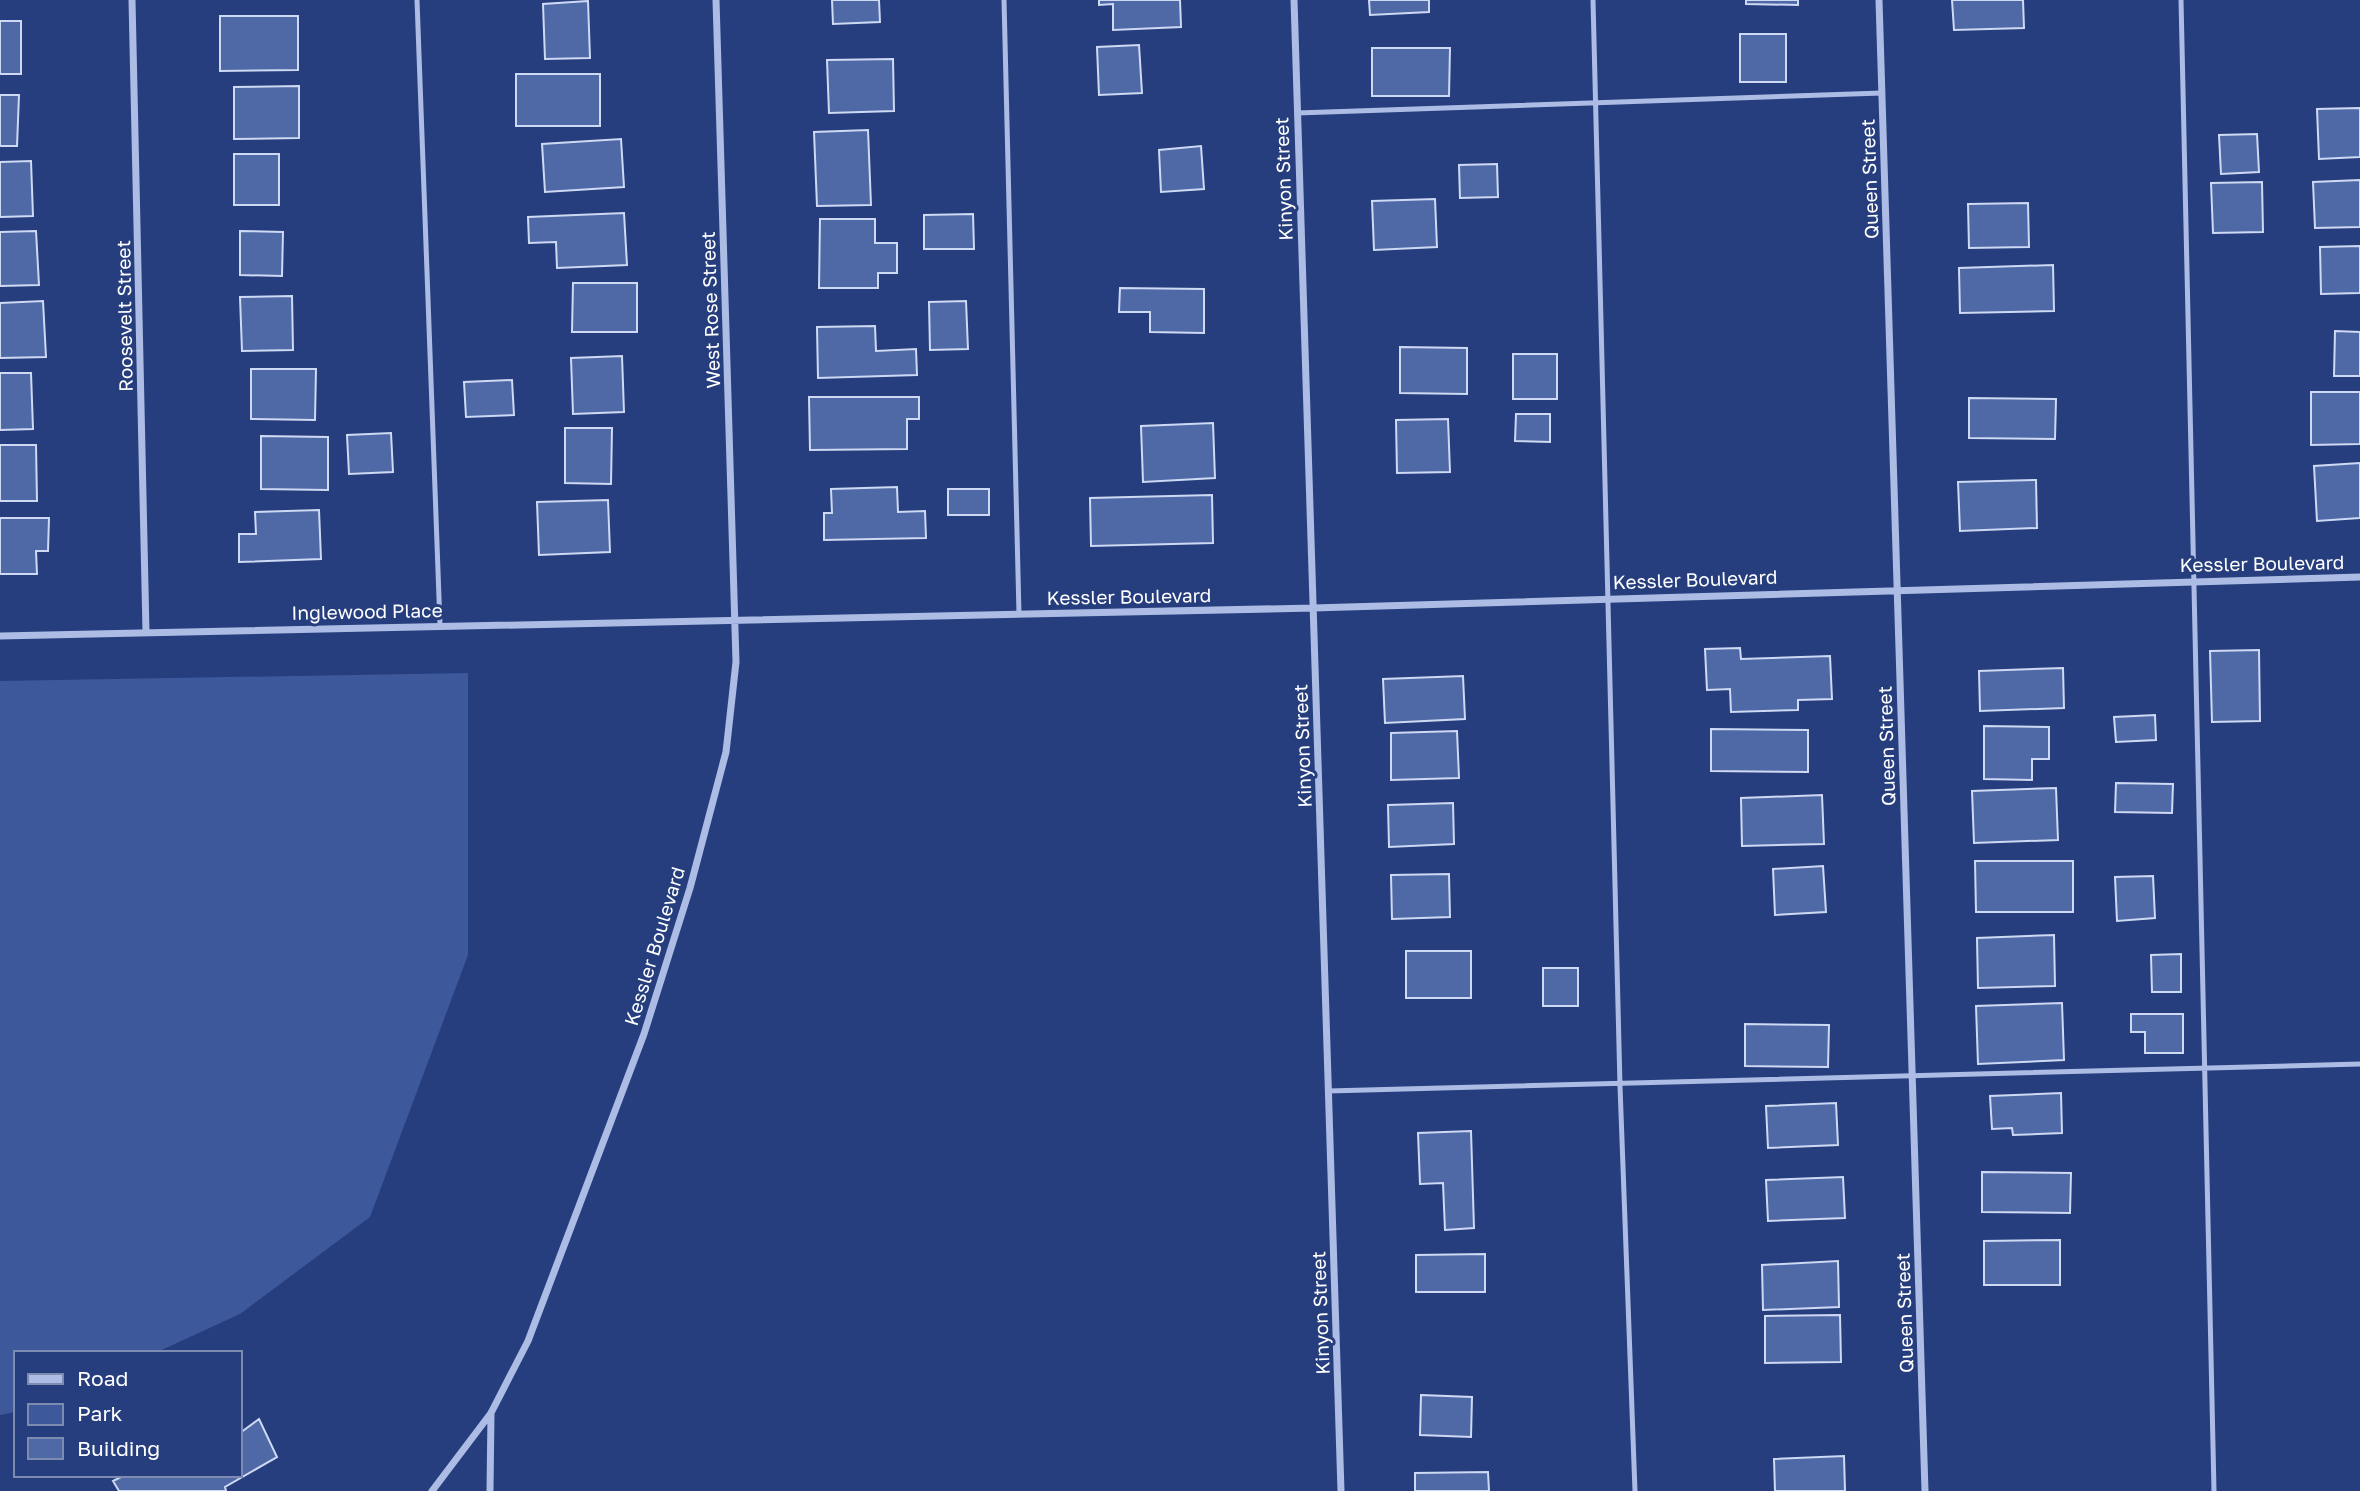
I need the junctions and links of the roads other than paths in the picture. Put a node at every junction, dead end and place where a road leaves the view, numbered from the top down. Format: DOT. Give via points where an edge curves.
graph roads {
  1 [pos="132,0"];
  2 [pos="417,0"];
  3 [pos="716,0"];
  4 [pos="1004,0"];
  5 [pos="1294,0"];
  6 [pos="1593,0"];
  7 [pos="1879,0"];
  8 [pos="2181,0"];
  9 [pos="1882,93"];
  10 [pos="1596,104"];
  11 [pos="1297,113"];
  12 [pos="2360,576"];
  13 [pos="2194,580"];
  14 [pos="1897,589"];
  15 [pos="1608,598"];
  16 [pos="1313,608"];
  17 [pos="1019,614"];
  18 [pos="735,618"];
  19 [pos="440,625"];
  20 [pos="146,632"];
  21 [pos="0,636"];
  22 [pos="2360,1064"];
  23 [pos="2205,1069"];
  24 [pos="1912,1076"];
  25 [pos="1620,1086"];
  26 [pos="1328,1091"];
  27 [pos="491,1413"];
  28 [pos="432,1491"];
  29 [pos="490,1491"];
  30 [pos="1341,1491"];
  31 [pos="1635,1491"];
  32 [pos="1925,1491"];
  33 [pos="2214,1491"];
  1 -- 20 [label="street, Roosevelt Street"];
  2 -- 19 [label="lane"];
  3 -- 18 [label="street, West Rose Street"];
  4 -- 17 [label="lane"];
  5 -- 11 [label="street, Kinyon Street"];
  6 -- 10 [label="lane"];
  7 -- 9 [label="street, Queen Street"];
  8 -- 13 [label="lane"];
  9 -- 10 [label="lane"];
  9 -- 14 [label="street, Queen Street"];
  10 -- 11 [label="lane"];
  10 -- 15 [label="lane"];
  11 -- 16 [label="street, Kinyon Street"];
  12 -- 13 [label="street, Kessler Boulevard"];
  13 -- 14 [label="street, Kessler Boulevard"];
  13 -- 23 [label="lane"];
  14 -- 15 [label="street, Kessler Boulevard"];
  14 -- 24 [label="street, Queen Street"];
  15 -- 16 [label="street, Kessler Boulevard"];
  15 -- 25 [label="lane"];
  16 -- 17 [label="street, Kessler Boulevard"];
  16 -- 26 [label="street, Kinyon Street"];
  17 -- 18 [label="street, Kessler Boulevard"];
  18 -- 19 [label="street, Inglewood Place"];
  18 -- 27 [label="street, Kessler Boulevard" via="736,662 726,752 690,888 644,1034 528,1341"];
  19 -- 20 [label="street, Inglewood Place"];
  20 -- 21 [label="street, Inglewood Place"];
  22 -- 23 [label="lane"];
  23 -- 24 [label="lane"];
  23 -- 33 [label="lane"];
  24 -- 25 [label="lane"];
  24 -- 32 [label="street, Queen Street"];
  25 -- 26 [label="lane"];
  25 -- 31 [label="lane"];
  26 -- 30 [label="street, Kinyon Street"];
  27 -- 28 [label="street, Kessler Boulevard"];
  27 -- 29 [label="street, Kessler Boulevard"];
}
